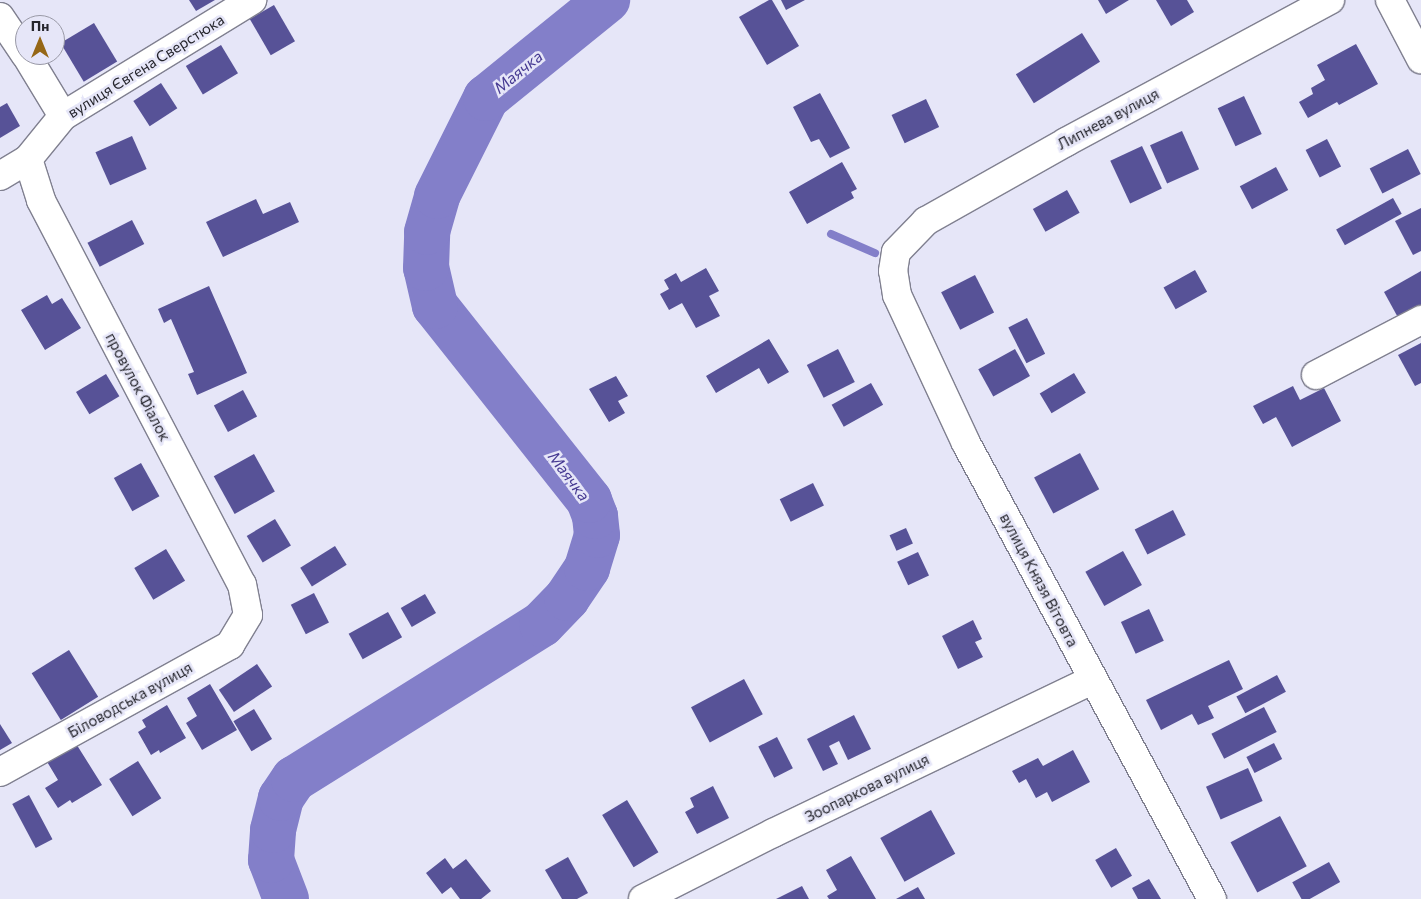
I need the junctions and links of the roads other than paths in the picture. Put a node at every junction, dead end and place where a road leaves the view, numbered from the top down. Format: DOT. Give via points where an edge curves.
graph roads {
  1 [pos="252,0"];
  2 [pos="1330,0"];
  3 [pos="1390,0"];
  4 [pos="0,17"];
  5 [pos="15,39"];
  6 [pos="1421,59"];
  7 [pos="32,65"];
  8 [pos="63,116"];
  9 [pos="28,159"];
  10 [pos="0,176"];
  11 [pos="896,252"];
  12 [pos="1421,320"];
  13 [pos="1316,375"];
  14 [pos="248,615"];
  15 [pos="1092,680"];
  16 [pos="0,772"];
  17 [pos="642,899"];
  18 [pos="1212,899"];
  1 -- 8 [label="street, вулиця Євгена Сверстюка"];
  2 -- 11 [label="street, Липнева вулиця" via="926,221"];
  3 -- 6 [label="street"];
  4 -- 5 [label="street"];
  7 -- 8 [label="street"];
  8 -- 9 [label="street, вулиця Євгена Сверстюка"];
  9 -- 10 [label="street, вулиця Євгена Сверстюка"];
  9 -- 14 [label="street, провулок Фіалок" via="41,200 242,584"];
  11 -- 15 [label="street, вулиця Князя Вітовта" via="892,271 901,304 966,443"];
  12 -- 13 [label="street"];
  14 -- 16 [label="street, Біловодська вулиця" via="230,644"];
  15 -- 17 [label="street, Зоопаркова вулиця"];
  15 -- 18 [label="street, вулиця Князя Вітовта"];
}
